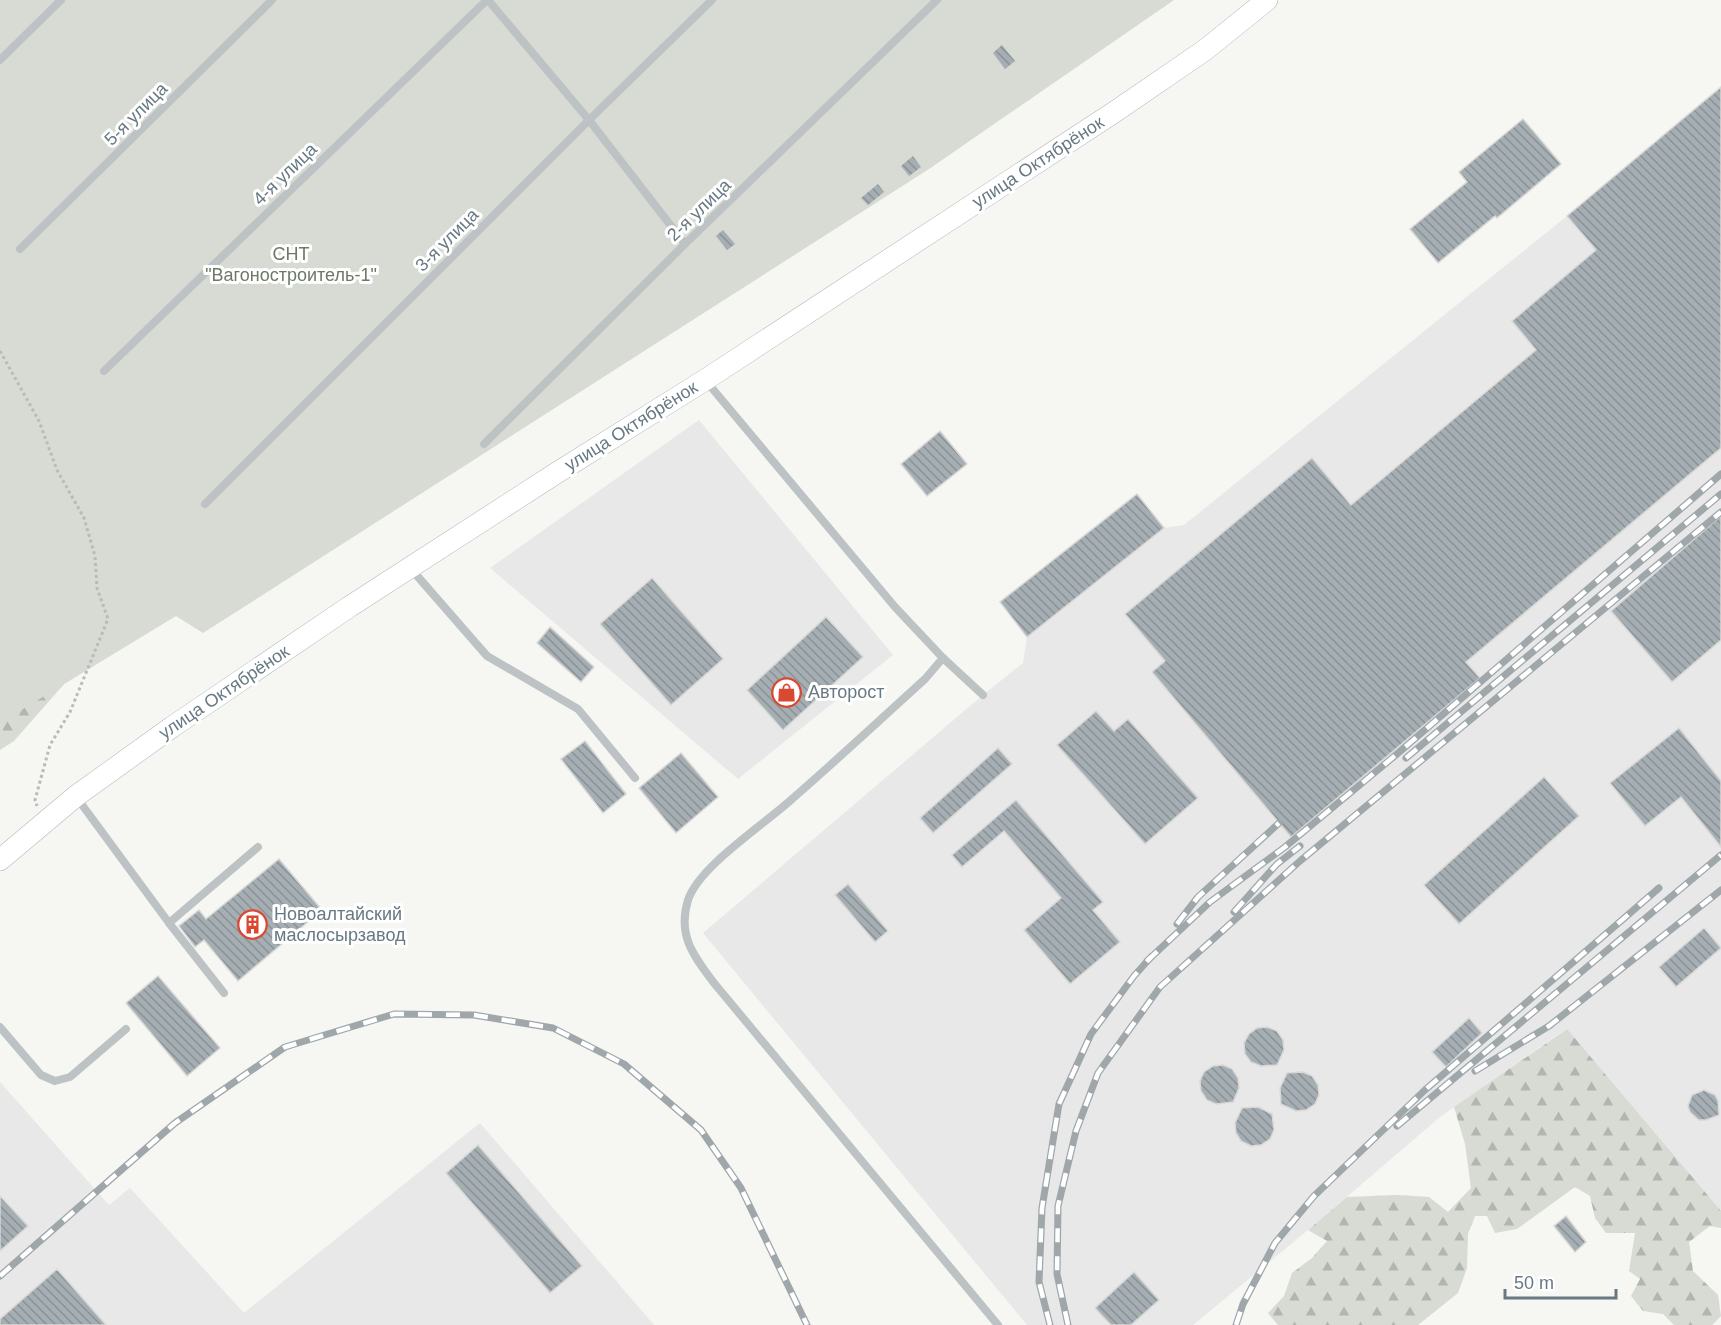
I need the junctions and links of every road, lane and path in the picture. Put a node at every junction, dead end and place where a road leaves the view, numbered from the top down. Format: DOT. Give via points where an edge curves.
graph roads {
  1 [pos="61,0"];
  2 [pos="272,0"];
  3 [pos="487,0"];
  4 [pos="712,0"];
  5 [pos="937,0"];
  6 [pos="1267,0"];
  7 [pos="0,60"];
  8 [pos="589,120"];
  9 [pos="685,244"];
  10 [pos="20,249"];
  11 [pos="0,351"];
  12 [pos="104,370"];
  13 [pos="705,380"];
  14 [pos="484,444"];
  15 [pos="205,504"];
  16 [pos="411,568"];
  17 [pos="943,658"];
  18 [pos="983,695"];
  19 [pos="635,778"];
  20 [pos="76,796"];
  21 [pos="43,824"];
  22 [pos="258,847"];
  23 [pos="0,860"];
  24 [pos="169,923"];
  25 [pos="224,993"];
  26 [pos="0,1027"];
  27 [pos="126,1029"];
  28 [pos="998,1325"];
  1 -- 7 [label="lane"];
  2 -- 10 [label="lane, 5-я улица"];
  3 -- 8 [label="lane"];
  3 -- 12 [label="lane, 4-я улица"];
  4 -- 8 [label="lane, 3-я улица"];
  5 -- 9 [label="lane, 2-я улица"];
  6 -- 13 [label="street, улица Октябрёнок" via="1205,50 1116,111"];
  8 -- 9 [label="lane"];
  8 -- 15 [label="lane, 3-я улица"];
  9 -- 14 [label="lane, 2-я улица"];
  11 -- 21 [label="path" via="39,421 57,470 84,518 96,556 97,588 108,619 70,712 50,745 35,800"];
  13 -- 16 [label="street, улица Октябрёнок"];
  13 -- 17 [label="lane" via="895,607"];
  16 -- 19 [label="lane" via="487,656 578,709"];
  16 -- 20 [label="street, улица Октябрёнок" via="172,727"];
  17 -- 18 [label="lane"];
  17 -- 28 [label="lane" via="807,786 719,860 692,892 684,925 691,952 701,966"];
  20 -- 21 [label="street, улица Октябрёнок"];
  20 -- 24 [label="lane"];
  21 -- 23 [label="street, улица Октябрёнок"];
  22 -- 24 [label="lane"];
  24 -- 25 [label="lane"];
  26 -- 27 [label="lane" via="41,1074 55,1081 70,1077"];
}
